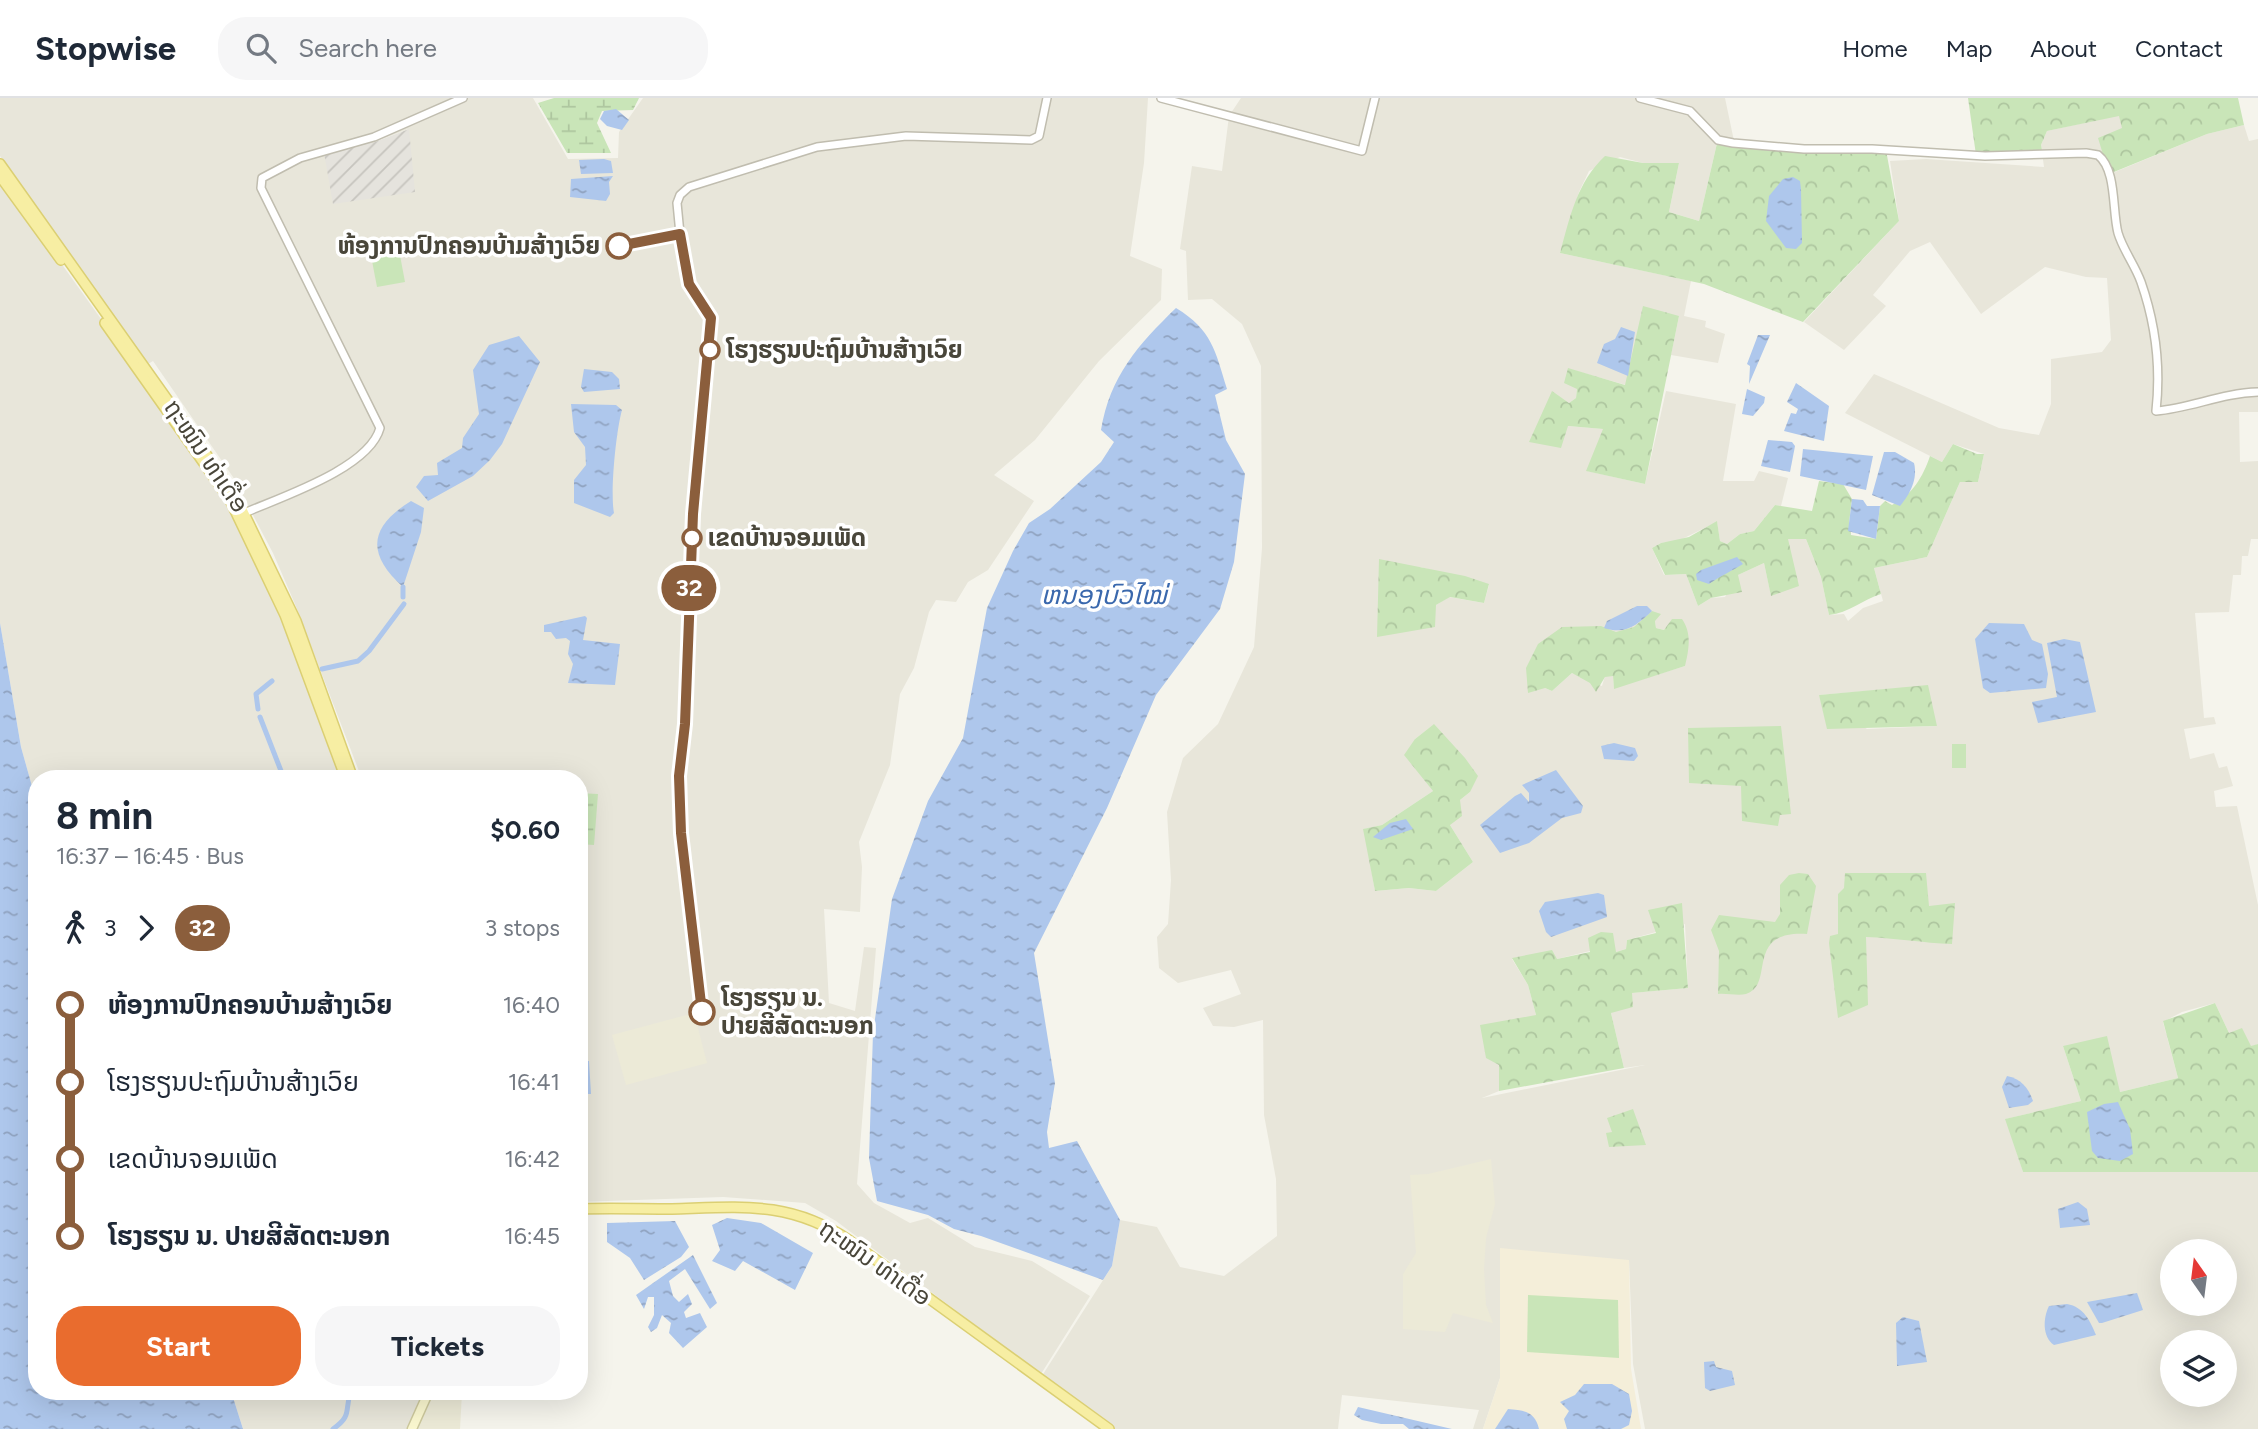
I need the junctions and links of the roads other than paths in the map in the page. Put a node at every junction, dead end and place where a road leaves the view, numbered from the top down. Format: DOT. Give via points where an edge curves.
graph roads {
  1 [pos="463,98"];
  2 [pos="1047,98"];
  3 [pos="1161,98"];
  4 [pos="1375,98"];
  5 [pos="1640,98"];
  6 [pos="0,164"];
  7 [pos="0,176"];
  8 [pos="680,234"];
  9 [pos="2258,392"];
  10 [pos="241,514"];
  11 [pos="343,770"];
  12 [pos="350,770"];
  13 [pos="588,1211"];
  14 [pos="425,1400"];
  15 [pos="412,1429"];
  16 [pos="1109,1429"];
  1 -- 10 [label="street" via="374,137 300,158 261,180 380,428 352,462"];
  2 -- 8 [label="street" via="1040,136 1031,140 906,136 862,140 817,147 693,185 677,203"];
  3 -- 4 [label="street" via="1362,151"];
  5 -- 9 [label="street" via="1690,111 1718,140 1733,143 1985,156 2098,155 2108,172 2118,233 2140,280 2152,323 2160,366 2156,411"];
  6 -- 10 [label="main road, ຖະໝົນ ທ່າເດື່ອ" via="186,423"];
  7 -- 10 [label="main road, ຖະໝົນ ທ່າເດື່ອ"];
  10 -- 11 [label="main road, ຖະໝົນ ທ່າເດື່ອ" via="285,615"];
  10 -- 12 [label="main road, ຖະໝົນ ທ່າເດື່ອ" via="296,621"];
  13 -- 16 [label="main road, ຖະໝົນ ທ່າເດື່ອ" via="755,1207 815,1220"];
  14 -- 15 [label="main road"];
}
